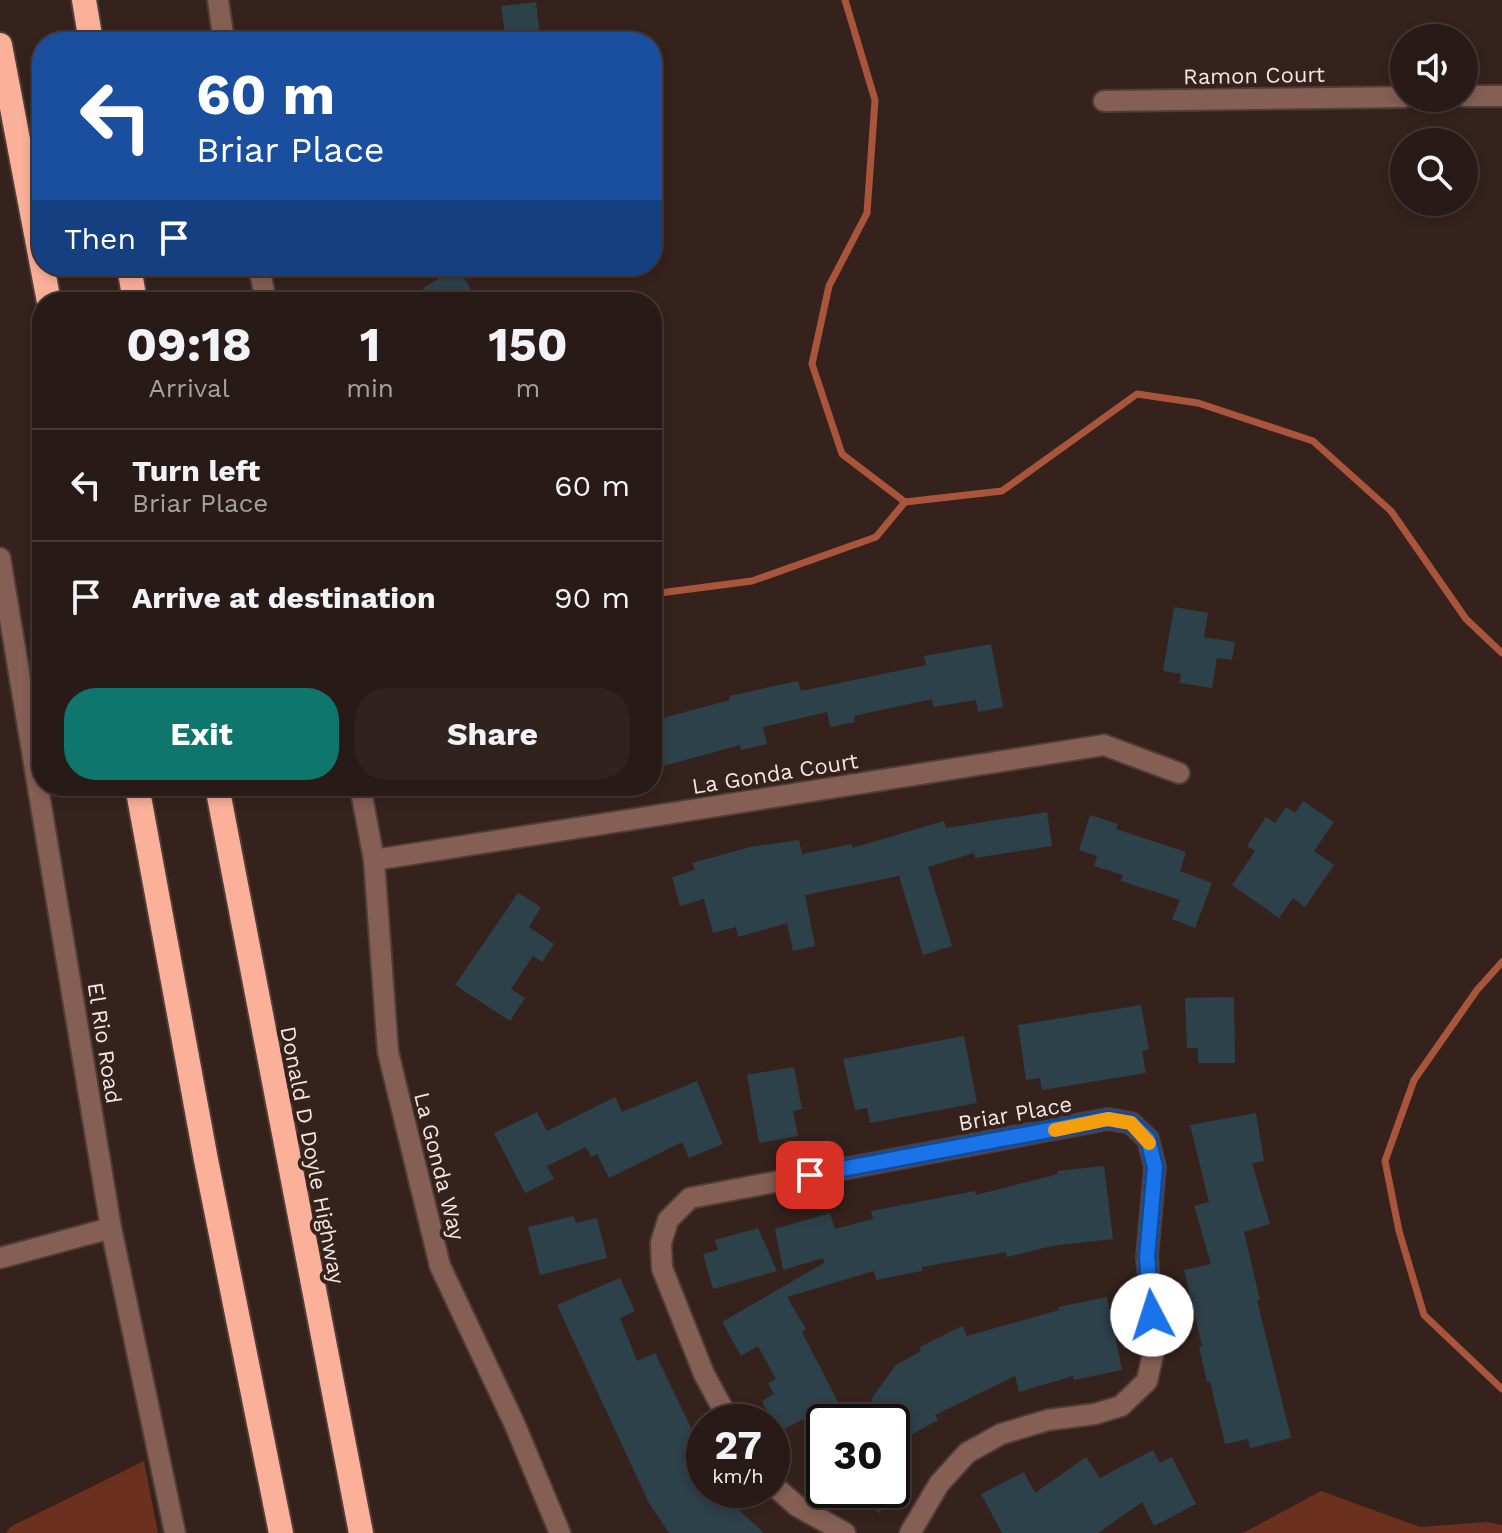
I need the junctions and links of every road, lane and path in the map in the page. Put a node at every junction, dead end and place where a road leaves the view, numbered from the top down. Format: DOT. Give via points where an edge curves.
graph roads {
  1 [pos="84,0"];
  2 [pos="218,0"];
  3 [pos="89,32"];
  4 [pos="223,32"];
  5 [pos="0,45"];
  6 [pos="1478,96"];
  7 [pos="1502,96"];
  8 [pos="1390,97"];
  9 [pos="1104,101"];
  10 [pos="32,213"];
  11 [pos="0,558"];
  12 [pos="6,625"];
  13 [pos="1179,773"];
  14 [pos="32,774"];
  15 [pos="36,796"];
  16 [pos="139,796"];
  17 [pos="219,796"];
  18 [pos="362,796"];
  19 [pos="374,860"];
  20 [pos="111,1228"];
  21 [pos="0,1258"];
  22 [pos="720,1404"];
  23 [pos="790,1500"];
  24 [pos="175,1533"];
  25 [pos="281,1533"];
  26 [pos="361,1533"];
  27 [pos="560,1533"];
  28 [pos="845,1533"];
  29 [pos="910,1533"];
  1 -- 3 [label="highway"];
  2 -- 4 [label="street"];
  5 -- 10 [label="highway"];
  6 -- 7 [label="street"];
  8 -- 9 [label="street, Ramon Court"];
  11 -- 12 [label="street, El Rio Road"];
  12 -- 14 [label="street, El Rio Road"];
  13 -- 19 [label="street, La Gonda Court" via="1104,745"];
  15 -- 20 [label="street, El Rio Road"];
  16 -- 25 [label="highway"];
  17 -- 26 [label="highway, Donald D Doyle Highway"];
  18 -- 19 [label="street, La Gonda Way"];
  19 -- 27 [label="street, La Gonda Way" via="388,1052 440,1266"];
  20 -- 21 [label="street"];
  20 -- 24 [label="street, El Rio Road"];
  22 -- 29 [label="street, Briar Place" via="662,1268 661,1243 668,1220 690,1198 1108,1119 1131,1123 1148,1139 1155,1167 1147,1257 1155,1345 1147,1381 1121,1406 1001,1434 967,1453 939,1484"];
  23 -- 28 [label="street"];
}
